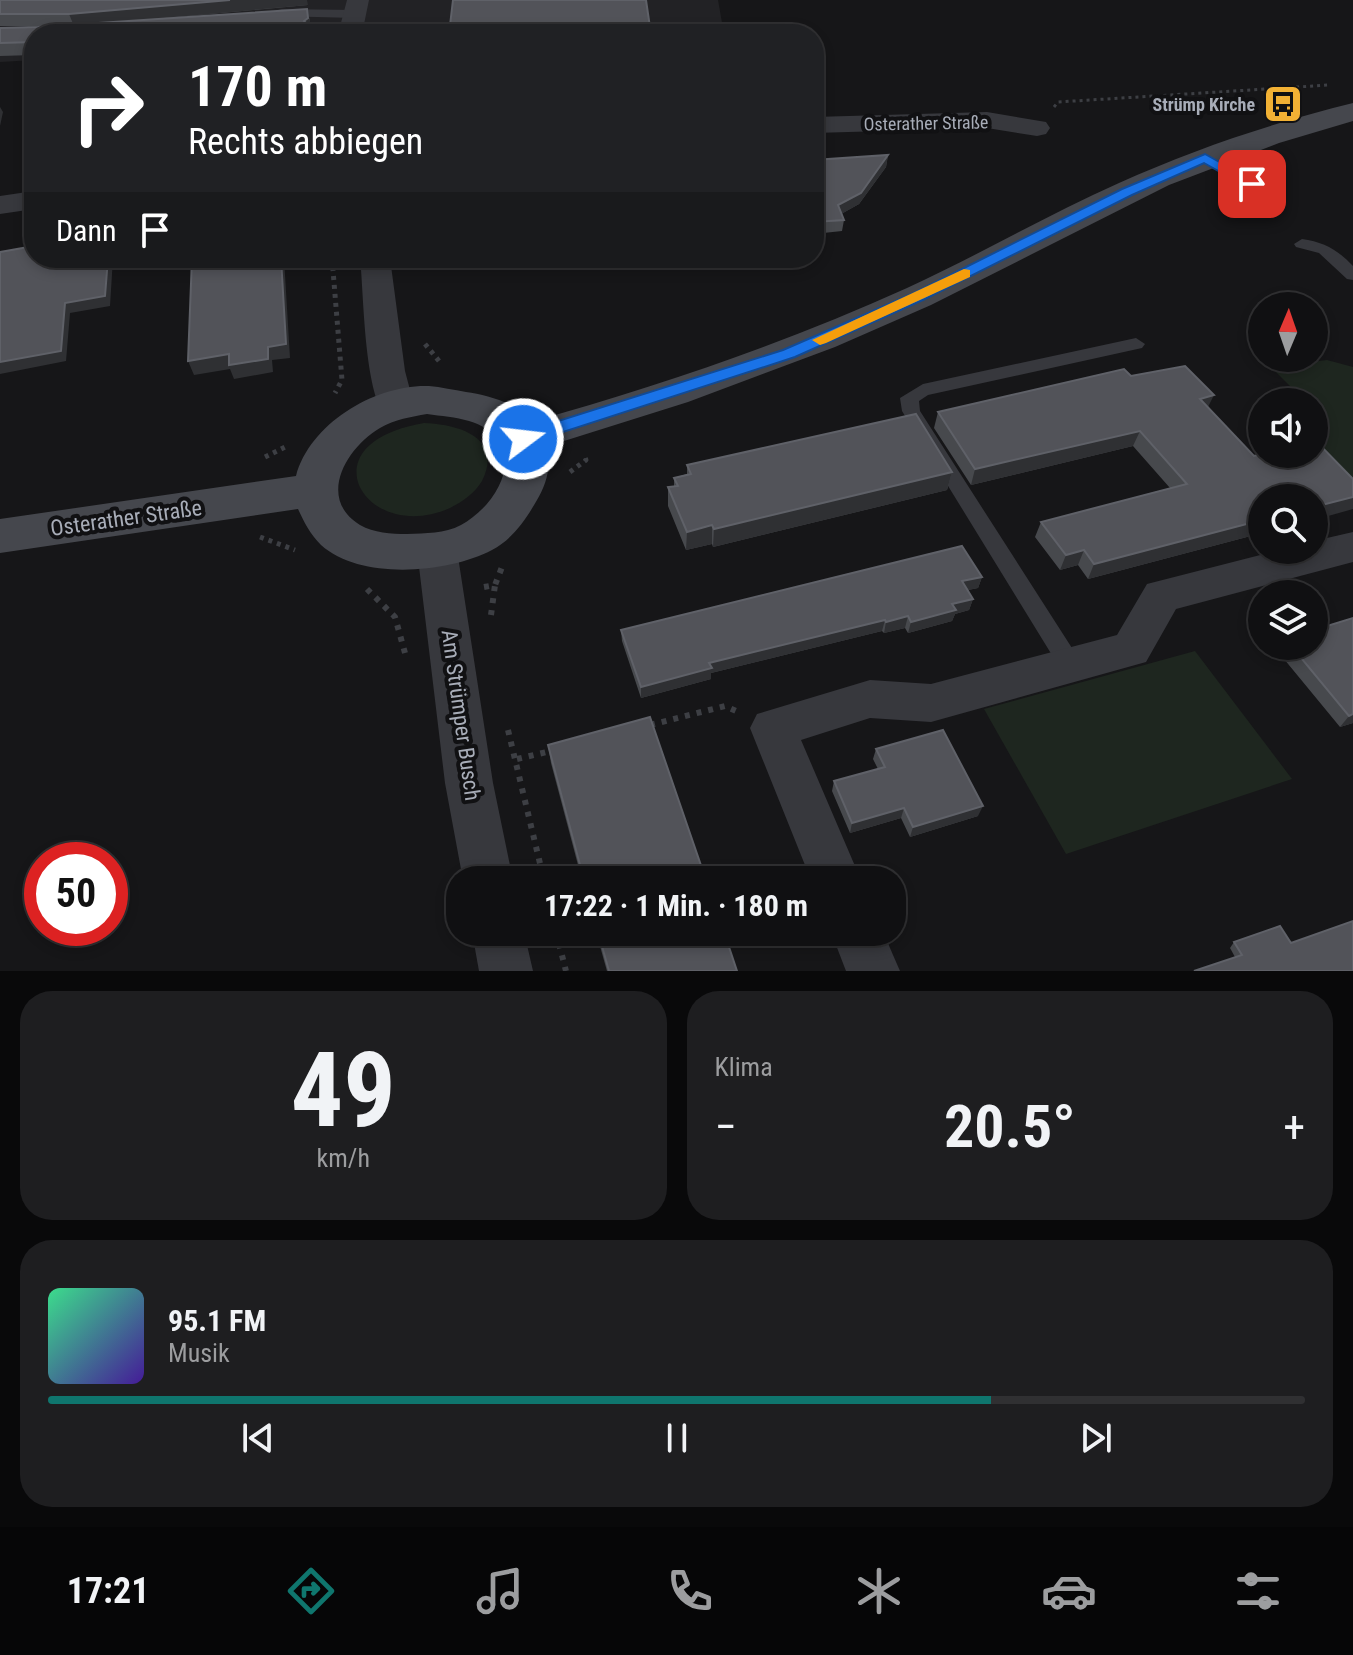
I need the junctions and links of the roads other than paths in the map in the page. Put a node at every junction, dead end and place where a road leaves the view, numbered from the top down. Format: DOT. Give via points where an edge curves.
graph roads {
  1 [pos="263,15"];
  2 [pos="353,20"];
  3 [pos="1344,98"];
  4 [pos="824,125"];
  5 [pos="1037,128"];
  6 [pos="1205,158"];
  7 [pos="1275,198"];
  8 [pos="24,201"];
  9 [pos="0,205"];
  10 [pos="1302,244"];
  11 [pos="376,268"];
  12 [pos="1353,275"];
  13 [pos="1136,344"];
  14 [pos="396,405"];
  15 [pos="523,439"];
  16 [pos="314,490"];
  17 [pos="0,536"];
  18 [pos="1353,547"];
  19 [pos="437,550"];
  20 [pos="1071,666"];
  21 [pos="485,866"];
  22 [pos="830,866"];
  23 [pos="501,946"];
  24 [pos="863,946"];
  25 [pos="506,971"];
  26 [pos="873,971"];
  1 -- 2 [label="lane" via="294,12"];
  3 -- 6 [label="main road" via="1309,123"];
  4 -- 5 [label="street, Osterather Straße" via="987,120"];
  6 -- 7 [label="lane"];
  6 -- 15 [label="main road" via="789,354"];
  8 -- 9 [label="street"];
  10 -- 12 [label="lane" via="1330,252"];
  11 -- 14 [label="street"];
  13 -- 20 [label="lane" via="923,390 909,398 911,411"];
  14 -- 15 [label="main road" via="458,400 508,420"];
  14 -- 16 [label="main road" via="364,418 337,438 320,463"];
  15 -- 19 [label="main road" via="530,463 524,490 509,512 477,536"];
  16 -- 17 [label="main road, Osterather Straße"];
  16 -- 19 [label="main road" via="321,514 339,534 366,547 400,553"];
  18 -- 20 [label="street" via="1162,596 1131,649"];
  19 -- 21 [label="street, Am Strümper Busch"];
  20 -- 22 [label="street" via="931,703 870,699 773,728"];
  23 -- 25 [label="street"];
  24 -- 26 [label="street"];
}
